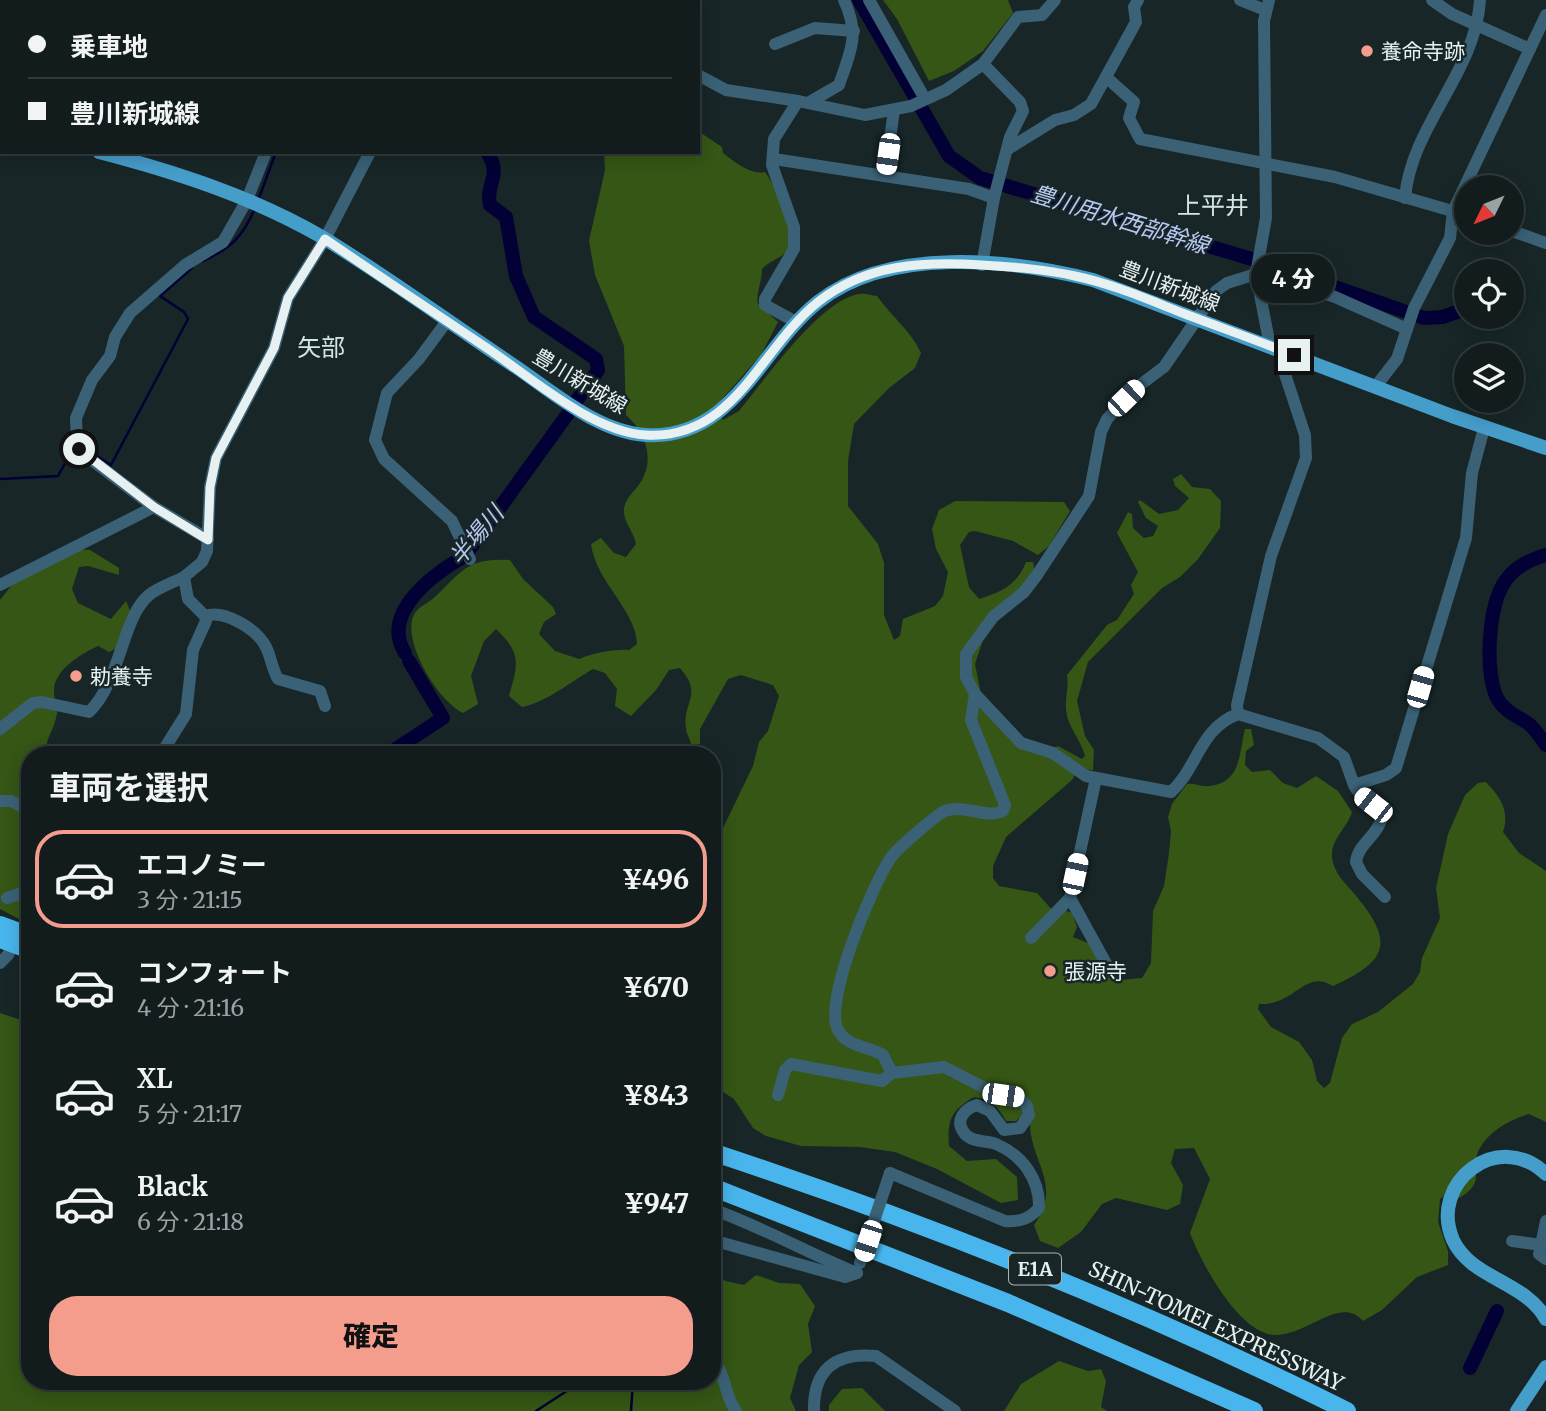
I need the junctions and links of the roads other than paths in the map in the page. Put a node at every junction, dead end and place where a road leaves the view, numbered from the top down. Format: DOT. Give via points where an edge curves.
graph roads {
  1 [pos="844,0"];
  2 [pos="869,0"];
  3 [pos="1055,0"];
  4 [pos="1138,0"];
  5 [pos="1240,0"];
  6 [pos="1432,0"];
  7 [pos="1480,0"];
  8 [pos="1267,5"];
  9 [pos="1546,15"];
  10 [pos="1479,26"];
  11 [pos="854,31"];
  12 [pos="775,44"];
  13 [pos="1530,49"];
  14 [pos="983,64"];
  15 [pos="700,76"];
  16 [pos="1107,78"];
  17 [pos="803,102"];
  18 [pos="919,102"];
  19 [pos="894,110"];
  20 [pos="1008,149"];
  21 [pos="265,154"];
  22 [pos="369,154"];
  23 [pos="128,156"];
  24 [pos="774,159"];
  25 [pos="1265,163"];
  26 [pos="884,176"];
  27 [pos="997,190"];
  28 [pos="1405,198"];
  29 [pos="247,200"];
  30 [pos="1453,211"];
  31 [pos="1524,235"];
  32 [pos="325,239"];
  33 [pos="1546,243"];
  34 [pos="982,265"];
  35 [pos="1257,267"];
  36 [pos="1196,318"];
  37 [pos="447,321"];
  38 [pos="1409,321"];
  39 [pos="796,322"];
  40 [pos="1276,348"];
  41 [pos="1376,386"];
  42 [pos="1484,428"];
  43 [pos="1546,448"];
  44 [pos="154,507"];
  45 [pos="208,540"];
  46 [pos="468,556"];
  47 [pos="184,578"];
  48 [pos="0,585"];
  49 [pos="205,616"];
  50 [pos="975,694"];
  51 [pos="325,706"];
  52 [pos="1238,714"];
  53 [pos="0,729"];
  54 [pos="166,746"];
  55 [pos="1096,778"];
  56 [pos="1354,785"];
  57 [pos="0,801"];
  58 [pos="21,806"];
  59 [pos="21,893"];
  60 [pos="1385,897"];
  61 [pos="7,898"];
  62 [pos="1070,898"];
  63 [pos="0,925"];
  64 [pos="21,933"];
  65 [pos="21,934"];
  66 [pos="1031,938"];
  67 [pos="0,939"];
  68 [pos="21,947"];
  69 [pos="0,949"];
  70 [pos="21,955"];
  71 [pos="0,963"];
  72 [pos="1109,969"];
  73 [pos="892,1073"];
  74 [pos="778,1095"];
  75 [pos="721,1155"];
  76 [pos="1546,1174"];
  77 [pos="721,1191"];
  78 [pos="721,1212"];
  79 [pos="1546,1221"];
  80 [pos="1512,1241"];
  81 [pos="721,1243"];
  82 [pos="1541,1245"];
  83 [pos="1546,1259"];
  84 [pos="859,1268"];
  85 [pos="1546,1319"];
  86 [pos="1546,1367"];
  87 [pos="721,1374"];
  88 [pos="736,1411"];
  89 [pos="814,1411"];
  90 [pos="955,1411"];
  91 [pos="1254,1411"];
  92 [pos="1347,1411"];
  93 [pos="1517,1411"];
  1 -- 11 [label="street"];
  2 -- 18 [label="street"];
  3 -- 14 [label="street" via="1042,15 1022,16 1010,24"];
  4 -- 16 [label="street" via="1136,22"];
  5 -- 8 [label="street"];
  6 -- 10 [label="street"];
  7 -- 10 [label="street"];
  8 -- 25 [label="street"];
  9 -- 13 [label="street"];
  10 -- 13 [label="street"];
  10 -- 28 [label="street" via="1410,164"];
  11 -- 12 [label="street" via="816,28"];
  11 -- 17 [label="street" via="839,85"];
  13 -- 30 [label="street"];
  14 -- 18 [label="street"];
  14 -- 20 [label="street" via="1020,102 1023,111"];
  15 -- 17 [label="street" via="726,90"];
  16 -- 20 [label="street" via="1091,104"];
  16 -- 25 [label="street" via="1134,102 1129,118 1140,139"];
  17 -- 19 [label="street" via="865,115"];
  17 -- 24 [label="street" via="774,139"];
  18 -- 19 [label="street"];
  19 -- 26 [label="street"];
  20 -- 27 [label="street"];
  21 -- 29 [label="street"];
  22 -- 32 [label="street"];
  23 -- 29 [label="main road, 豊川新城線"];
  24 -- 26 [label="street"];
  24 -- 39 [label="street" via="772,171 795,239 765,305"];
  25 -- 28 [label="street"];
  25 -- 35 [label="street" via="1265,228"];
  26 -- 27 [label="street"];
  27 -- 34 [label="street"];
  28 -- 30 [label="street"];
  29 -- 32 [label="main road, 豊川新城線" via="277,211"];
  29 -- 44 [label="street" via="223,242 185,265 130,313 76,418 82,452"];
  30 -- 38 [label="street" via="1450,238"];
  31 -- 33 [label="street"];
  32 -- 37 [label="main road, 豊川新城線"];
  32 -- 45 [label="street" via="288,298 274,348 216,458"];
  34 -- 36 [label="main road, 豊川新城線" via="1084,278"];
  34 -- 39 [label="main road, 豊川新城線" via="919,263 880,270 841,287"];
  35 -- 36 [label="street" via="1216,291"];
  35 -- 38 [label="street"];
  35 -- 40 [label="street"];
  36 -- 40 [label="main road, 豊川新城線"];
  36 -- 50 [label="street" via="1164,367 1107,419 1089,496 1024,592 993,617 966,654 966,677"];
  37 -- 39 [label="main road, 豊川新城線" via="600,422 646,435 695,426 725,410"];
  37 -- 46 [label="street" via="387,393 375,440 384,459 452,521"];
  38 -- 41 [label="street" via="1397,359"];
  40 -- 41 [label="main road, 豊川新城線"];
  40 -- 52 [label="street" via="1306,435 1306,458 1271,556"];
  41 -- 42 [label="main road, 豊川新城線"];
  42 -- 43 [label="main road, 豊川新城線"];
  42 -- 56 [label="street" via="1472,473 1466,538 1396,768"];
  44 -- 45 [label="street"];
  44 -- 48 [label="street"];
  45 -- 47 [label="street" via="202,562"];
  47 -- 49 [label="street" via="188,598"];
  47 -- 53 [label="street" via="155,591 135,612 115,672 89,712 42,702"];
  49 -- 51 [label="street" via="222,614 239,622 262,641 278,679 320,691"];
  49 -- 54 [label="street" via="193,650 186,714"];
  50 -- 55 [label="street" via="1021,743 1053,753 1078,773"];
  50 -- 73 [label="street" via="971,720 1005,805 1003,811 953,809 899,848 862,912 841,986 839,1033 847,1041 883,1055"];
  52 -- 55 [label="street" via="1212,728 1171,792"];
  52 -- 56 [label="street" via="1318,738 1344,757"];
  55 -- 62 [label="street"];
  56 -- 60 [label="street" via="1381,820 1356,862"];
  57 -- 58 [label="street"];
  59 -- 61 [label="street"];
  62 -- 66 [label="street"];
  62 -- 72 [label="street"];
  63 -- 64 [label="highway, bridge"];
  65 -- 71 [label="street"];
  67 -- 68 [label="highway, bridge"];
  69 -- 70 [label="highway"];
  73 -- 74 [label="street" via="882,1082 791,1064"];
  73 -- 84 [label="street, bridge" via="944,1067 987,1089 1017,1097 1027,1106 1029,1115 1020,1128 1004,1130 990,1111 977,1105 967,1108 961,1125 965,1135 994,1143 1021,1161 1039,1188 1039,1208 1018,1222 1005,1221 890,1173"];
  75 -- 92 [label="highway, SHIN-TOMEI EXPRESSWAY / E1A" via="926,1226 1133,1309"];
  76 -- 85 [label="main road" via="1506,1154 1486,1158 1456,1186 1448,1205 1454,1242 1468,1259 1527,1295"];
  77 -- 91 [label="highway, E1A" via="1008,1303"];
  78 -- 84 [label="street" via="814,1256"];
  79 -- 82 [label="street"];
  80 -- 82 [label="street"];
  81 -- 84 [label="street" via="845,1277"];
  82 -- 83 [label="street" via="1539,1254"];
  86 -- 93 [label="main road"];
  87 -- 88 [label="street"];
  89 -- 90 [label="street" via="817,1380 831,1365 860,1354 876,1356"];
}
